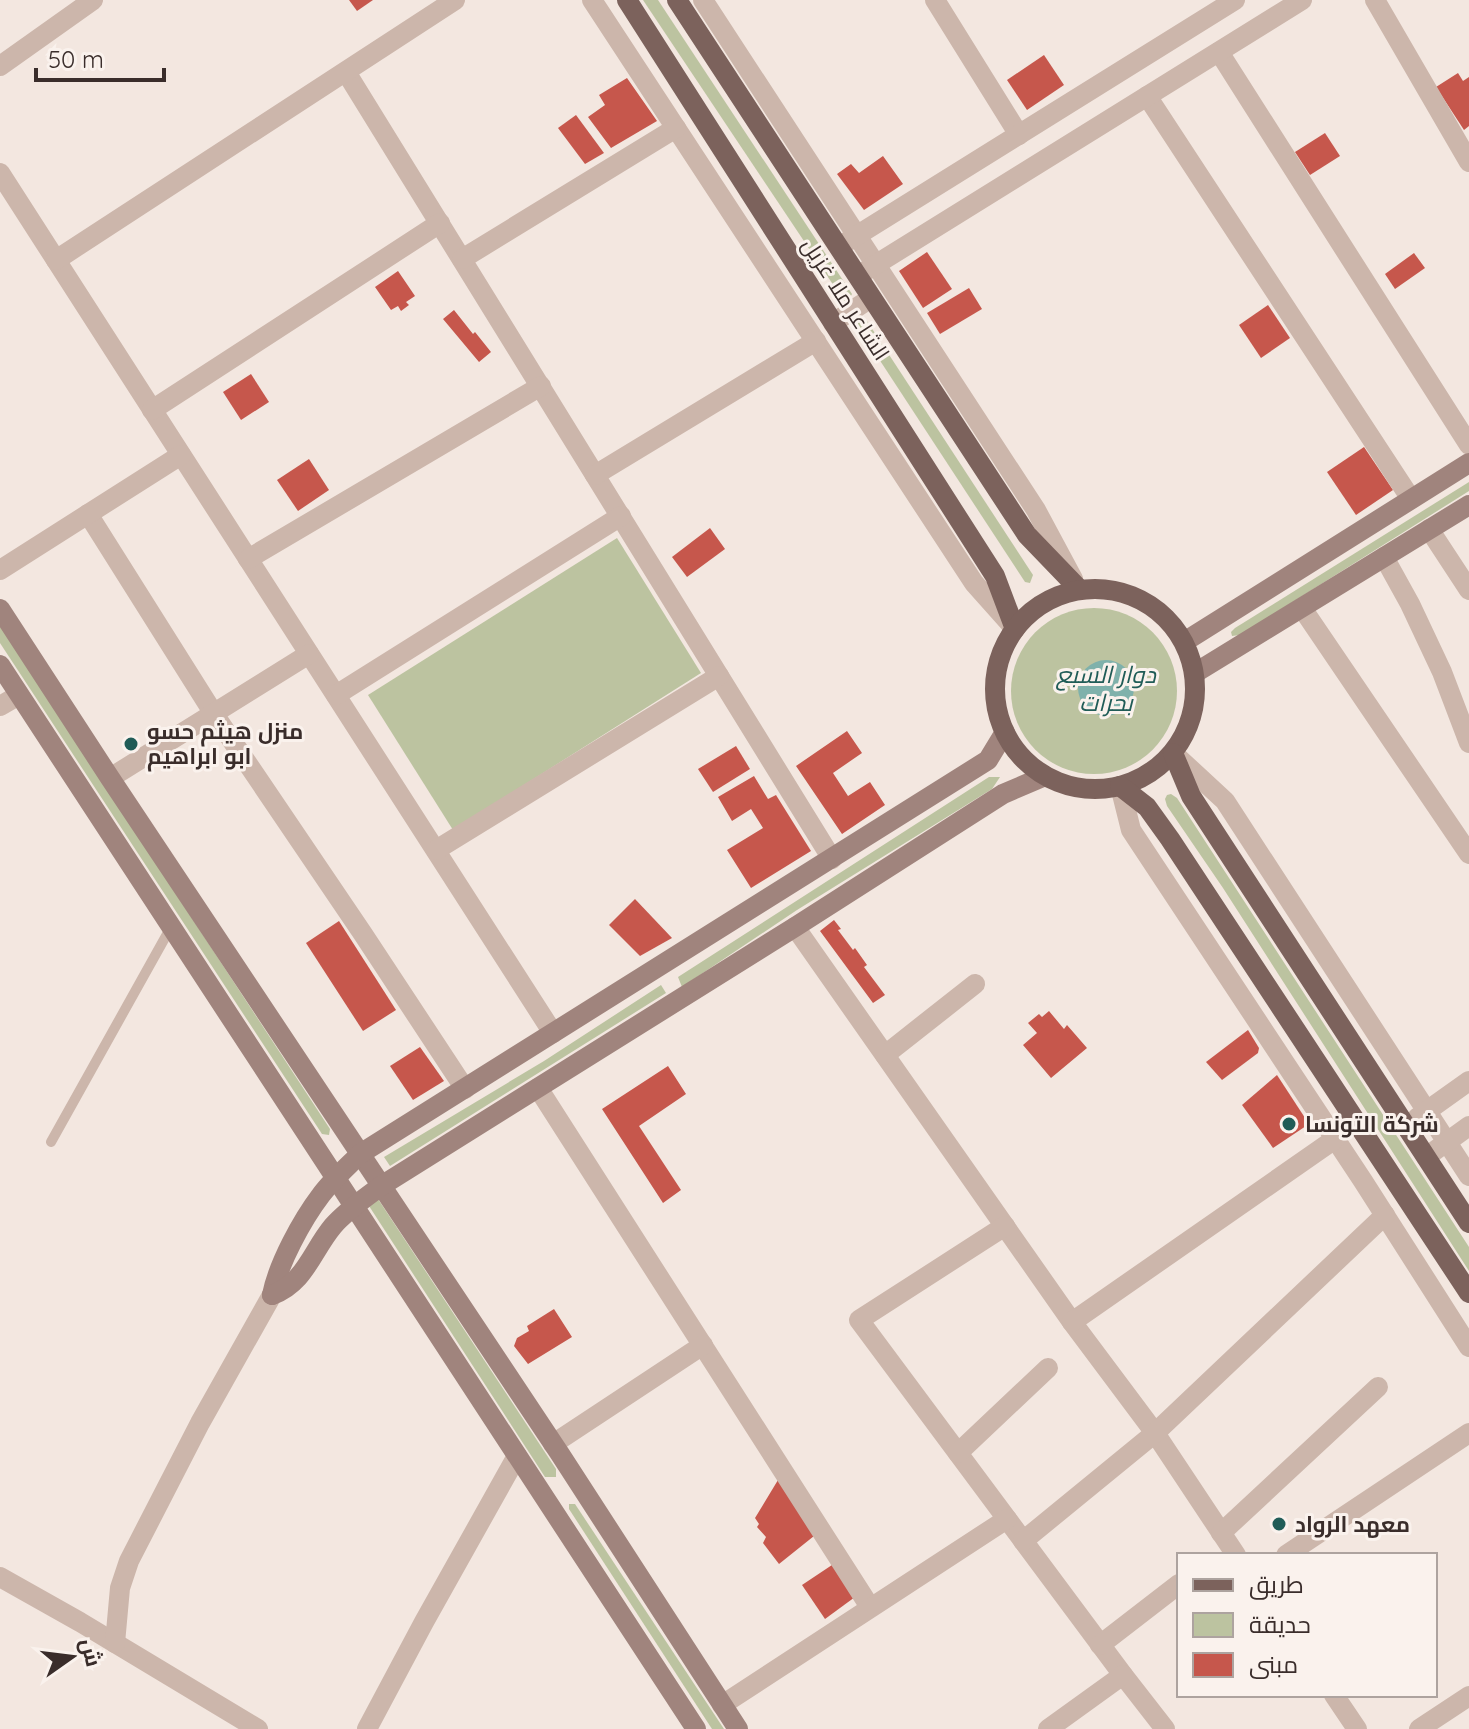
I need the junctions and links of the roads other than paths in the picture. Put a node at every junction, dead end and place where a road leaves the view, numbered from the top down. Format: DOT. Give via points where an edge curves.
graph roads {
  1 [pos="93,0"];
  2 [pos="455,0"];
  3 [pos="592,0"];
  4 [pos="627,0"];
  5 [pos="677,0"];
  6 [pos="703,0"];
  7 [pos="935,0"];
  8 [pos="1235,0"];
  9 [pos="1302,0"];
  10 [pos="1375,0"];
  11 [pos="1219,52"];
  12 [pos="2,61"];
  13 [pos="346,72"];
  14 [pos="1147,96"];
  15 [pos="676,128"];
  16 [pos="1019,135"];
  17 [pos="1469,162"];
  18 [pos="0,173"];
  19 [pos="440,223"];
  20 [pos="857,235"];
  21 [pos="838,247"];
  22 [pos="462,259"];
  23 [pos="56,260"];
  24 [pos="876,264"];
  25 [pos="857,276"];
  26 [pos="871,298"];
  27 [pos="833,323"];
  28 [pos="816,341"];
  29 [pos="541,386"];
  30 [pos="152,410"];
  31 [pos="1469,445"];
  32 [pos="181,455"];
  33 [pos="1469,463"];
  34 [pos="595,475"];
  35 [pos="1411,499"];
  36 [pos="1469,505"];
  37 [pos="88,514"];
  38 [pos="621,516"];
  39 [pos="1429,529"];
  40 [pos="1384,557"];
  41 [pos="248,559"];
  42 [pos="0,570"];
  43 [pos="1079,589"];
  44 [pos="1469,590"];
  45 [pos="1302,608"];
  46 [pos="0,609"];
  47 [pos="1015,629"];
  48 [pos="1184,642"];
  49 [pos="309,654"];
  50 [pos="0,665"];
  51 [pos="1195,673"];
  52 [pos="719,676"];
  53 [pos="19,695"];
  54 [pos="336,695"];
  55 [pos="0,706"];
  56 [pos="214,714"];
  57 [pos="1005,732"];
  58 [pos="1469,743"];
  59 [pos="1173,753"];
  60 [pos="1045,776"];
  61 [pos="110,778"];
  62 [pos="1120,786"];
  63 [pos="436,850"];
  64 [pos="1469,854"];
  65 [pos="832,859"];
  66 [pos="171,927"];
  67 [pos="795,927"];
  68 [pos="660,967"];
  69 [pos="975,984"];
  70 [pos="679,1000"];
  71 [pos="553,1033"];
  72 [pos="885,1055"];
  73 [pos="1469,1081"];
  74 [pos="538,1088"];
  75 [pos="465,1089"];
  76 [pos="1427,1111"];
  77 [pos="1405,1126"];
  78 [pos="1469,1126"];
  79 [pos="1335,1139"];
  80 [pos="51,1142"];
  81 [pos="1447,1142"];
  82 [pos="360,1154"];
  83 [pos="1426,1157"];
  84 [pos="1469,1176"];
  85 [pos="335,1180"];
  86 [pos="381,1186"];
  87 [pos="354,1208"];
  88 [pos="1385,1215"];
  89 [pos="1469,1223"];
  90 [pos="1005,1226"];
  91 [pos="1469,1293"];
  92 [pos="272,1295"];
  93 [pos="1072,1322"];
  94 [pos="703,1345"];
  95 [pos="1469,1347"];
  96 [pos="1048,1368"];
  97 [pos="1378,1387"];
  98 [pos="1155,1433"];
  99 [pos="1469,1433"];
  100 [pos="553,1444"];
  101 [pos="958,1453"];
  102 [pos="517,1456"];
  103 [pos="576,1480"];
  104 [pos="546,1501"];
  105 [pos="1007,1519"];
  106 [pos="1023,1541"];
  107 [pos="1226,1547"];
  108 [pos="1289,1553"];
  109 [pos="0,1577"];
  110 [pos="1177,1586"];
  111 [pos="870,1607"];
  112 [pos="115,1643"];
  113 [pos="1100,1645"];
  114 [pos="1123,1675"];
  115 [pos="1469,1696"];
  116 [pos="1335,1697"];
  117 [pos="722,1705"];
  118 [pos="258,1729"];
  119 [pos="367,1729"];
  120 [pos="696,1729"];
  121 [pos="738,1729"];
  122 [pos="1048,1729"];
  123 [pos="1165,1729"];
  124 [pos="1357,1729"];
  125 [pos="1419,1729"];
  1 -- 12 [label="street"];
  2 -- 13 [label="street"];
  3 -- 15 [label="street"];
  4 -- 27 [label="main road, الشاعر ملا غزيل"];
  5 -- 21 [label="main road"];
  6 -- 20 [label="street"];
  7 -- 16 [label="street"];
  8 -- 16 [label="street"];
  9 -- 11 [label="street"];
  10 -- 17 [label="street"];
  11 -- 14 [label="street"];
  11 -- 31 [label="street"];
  13 -- 19 [label="street"];
  13 -- 23 [label="street"];
  14 -- 24 [label="street"];
  14 -- 35 [label="street"];
  15 -- 22 [label="street"];
  15 -- 28 [label="street"];
  16 -- 20 [label="street"];
  18 -- 23 [label="street"];
  19 -- 22 [label="street"];
  19 -- 30 [label="street"];
  20 -- 21 [label="street"];
  20 -- 24 [label="street"];
  21 -- 25 [label="main road"];
  22 -- 29 [label="street"];
  23 -- 30 [label="street"];
  24 -- 25 [label="street"];
  24 -- 43 [label="street" via="1036,510"];
  25 -- 26 [label="main road"];
  26 -- 27 [label="street"];
  26 -- 43 [label="main road" via="1027,535"];
  27 -- 47 [label="main road, الشاعر ملا غزيل" via="995,576"];
  28 -- 34 [label="street"];
  28 -- 47 [label="street" via="974,583"];
  29 -- 34 [label="street"];
  29 -- 41 [label="street"];
  30 -- 32 [label="street"];
  32 -- 37 [label="street"];
  32 -- 41 [label="street"];
  33 -- 35 [label="main road"];
  34 -- 38 [label="street"];
  35 -- 48 [label="main road"];
  36 -- 39 [label="main road"];
  37 -- 42 [label="street"];
  37 -- 56 [label="street"];
  38 -- 52 [label="street"];
  38 -- 54 [label="street"];
  39 -- 40 [label="main road"];
  39 -- 44 [label="street"];
  40 -- 45 [label="main road"];
  40 -- 58 [label="street" via="1442,672"];
  41 -- 49 [label="street"];
  43 -- 47 [label="main road" via="1032,610"];
  43 -- 48 [label="main road" via="1104,588 1151,605"];
  45 -- 51 [label="main road"];
  45 -- 64 [label="street"];
  46 -- 61 [label="main road"];
  47 -- 57 [label="main road" via="995,679"];
  48 -- 51 [label="main road"];
  49 -- 54 [label="street"];
  49 -- 56 [label="street"];
  50 -- 53 [label="main road"];
  51 -- 59 [label="main road" via="1195,702"];
  52 -- 63 [label="street"];
  52 -- 65 [label="street"];
  53 -- 55 [label="street"];
  53 -- 66 [label="main road"];
  54 -- 63 [label="street"];
  56 -- 61 [label="street"];
  56 -- 75 [label="street"];
  57 -- 60 [label="main road" via="1022,757"];
  57 -- 65 [label="main road" via="988,760"];
  59 -- 62 [label="main road" via="1158,768"];
  59 -- 76 [label="street" via="1225,801"];
  59 -- 77 [label="main road" via="1191,796"];
  60 -- 62 [label="main road" via="1069,786"];
  60 -- 67 [label="main road" via="1003,794"];
  61 -- 82 [label="main road"];
  62 -- 79 [label="street" via="1131,830"];
  62 -- 91 [label="main road" via="1147,807 1170,839"];
  63 -- 71 [label="street"];
  65 -- 68 [label="main road"];
  66 -- 80 [label="lane"];
  66 -- 85 [label="main road"];
  67 -- 70 [label="main road"];
  67 -- 72 [label="street"];
  68 -- 70 [label="main road"];
  68 -- 71 [label="main road"];
  69 -- 72 [label="street"];
  70 -- 74 [label="main road"];
  71 -- 75 [label="main road"];
  72 -- 90 [label="street"];
  73 -- 76 [label="street"];
  74 -- 86 [label="main road"];
  74 -- 94 [label="street"];
  75 -- 82 [label="main road"];
  76 -- 77 [label="street"];
  76 -- 81 [label="street"];
  77 -- 83 [label="main road"];
  78 -- 81 [label="street"];
  79 -- 88 [label="street"];
  79 -- 93 [label="street"];
  81 -- 83 [label="street"];
  81 -- 84 [label="street"];
  82 -- 85 [label="main road"];
  82 -- 86 [label="main road"];
  83 -- 89 [label="main road"];
  85 -- 87 [label="main road"];
  85 -- 92 [label="main road" via="290,1247"];
  86 -- 87 [label="main road"];
  86 -- 100 [label="main road"];
  87 -- 92 [label="main road" via="335,1224 287,1290"];
  87 -- 102 [label="main road"];
  88 -- 95 [label="street"];
  88 -- 98 [label="street"];
  90 -- 93 [label="street"];
  90 -- 101 [label="street" via="859,1320"];
  92 -- 112 [label="street" via="129,1561 120,1588"];
  93 -- 98 [label="street"];
  94 -- 100 [label="street"];
  94 -- 111 [label="street"];
  96 -- 101 [label="street"];
  97 -- 107 [label="street"];
  98 -- 106 [label="street"];
  98 -- 107 [label="street"];
  99 -- 108 [label="street"];
  100 -- 103 [label="main road"];
  101 -- 105 [label="street"];
  102 -- 104 [label="main road"];
  102 -- 119 [label="street"];
  103 -- 104 [label="main road"];
  103 -- 117 [label="main road"];
  104 -- 120 [label="main road"];
  105 -- 106 [label="street"];
  105 -- 111 [label="street"];
  106 -- 113 [label="street"];
  109 -- 112 [label="street"];
  110 -- 113 [label="street"];
  111 -- 117 [label="street"];
  112 -- 118 [label="street"];
  113 -- 114 [label="street"];
  114 -- 122 [label="street"];
  114 -- 123 [label="street"];
  115 -- 125 [label="street"];
  116 -- 124 [label="street"];
  117 -- 121 [label="main road"];
}
